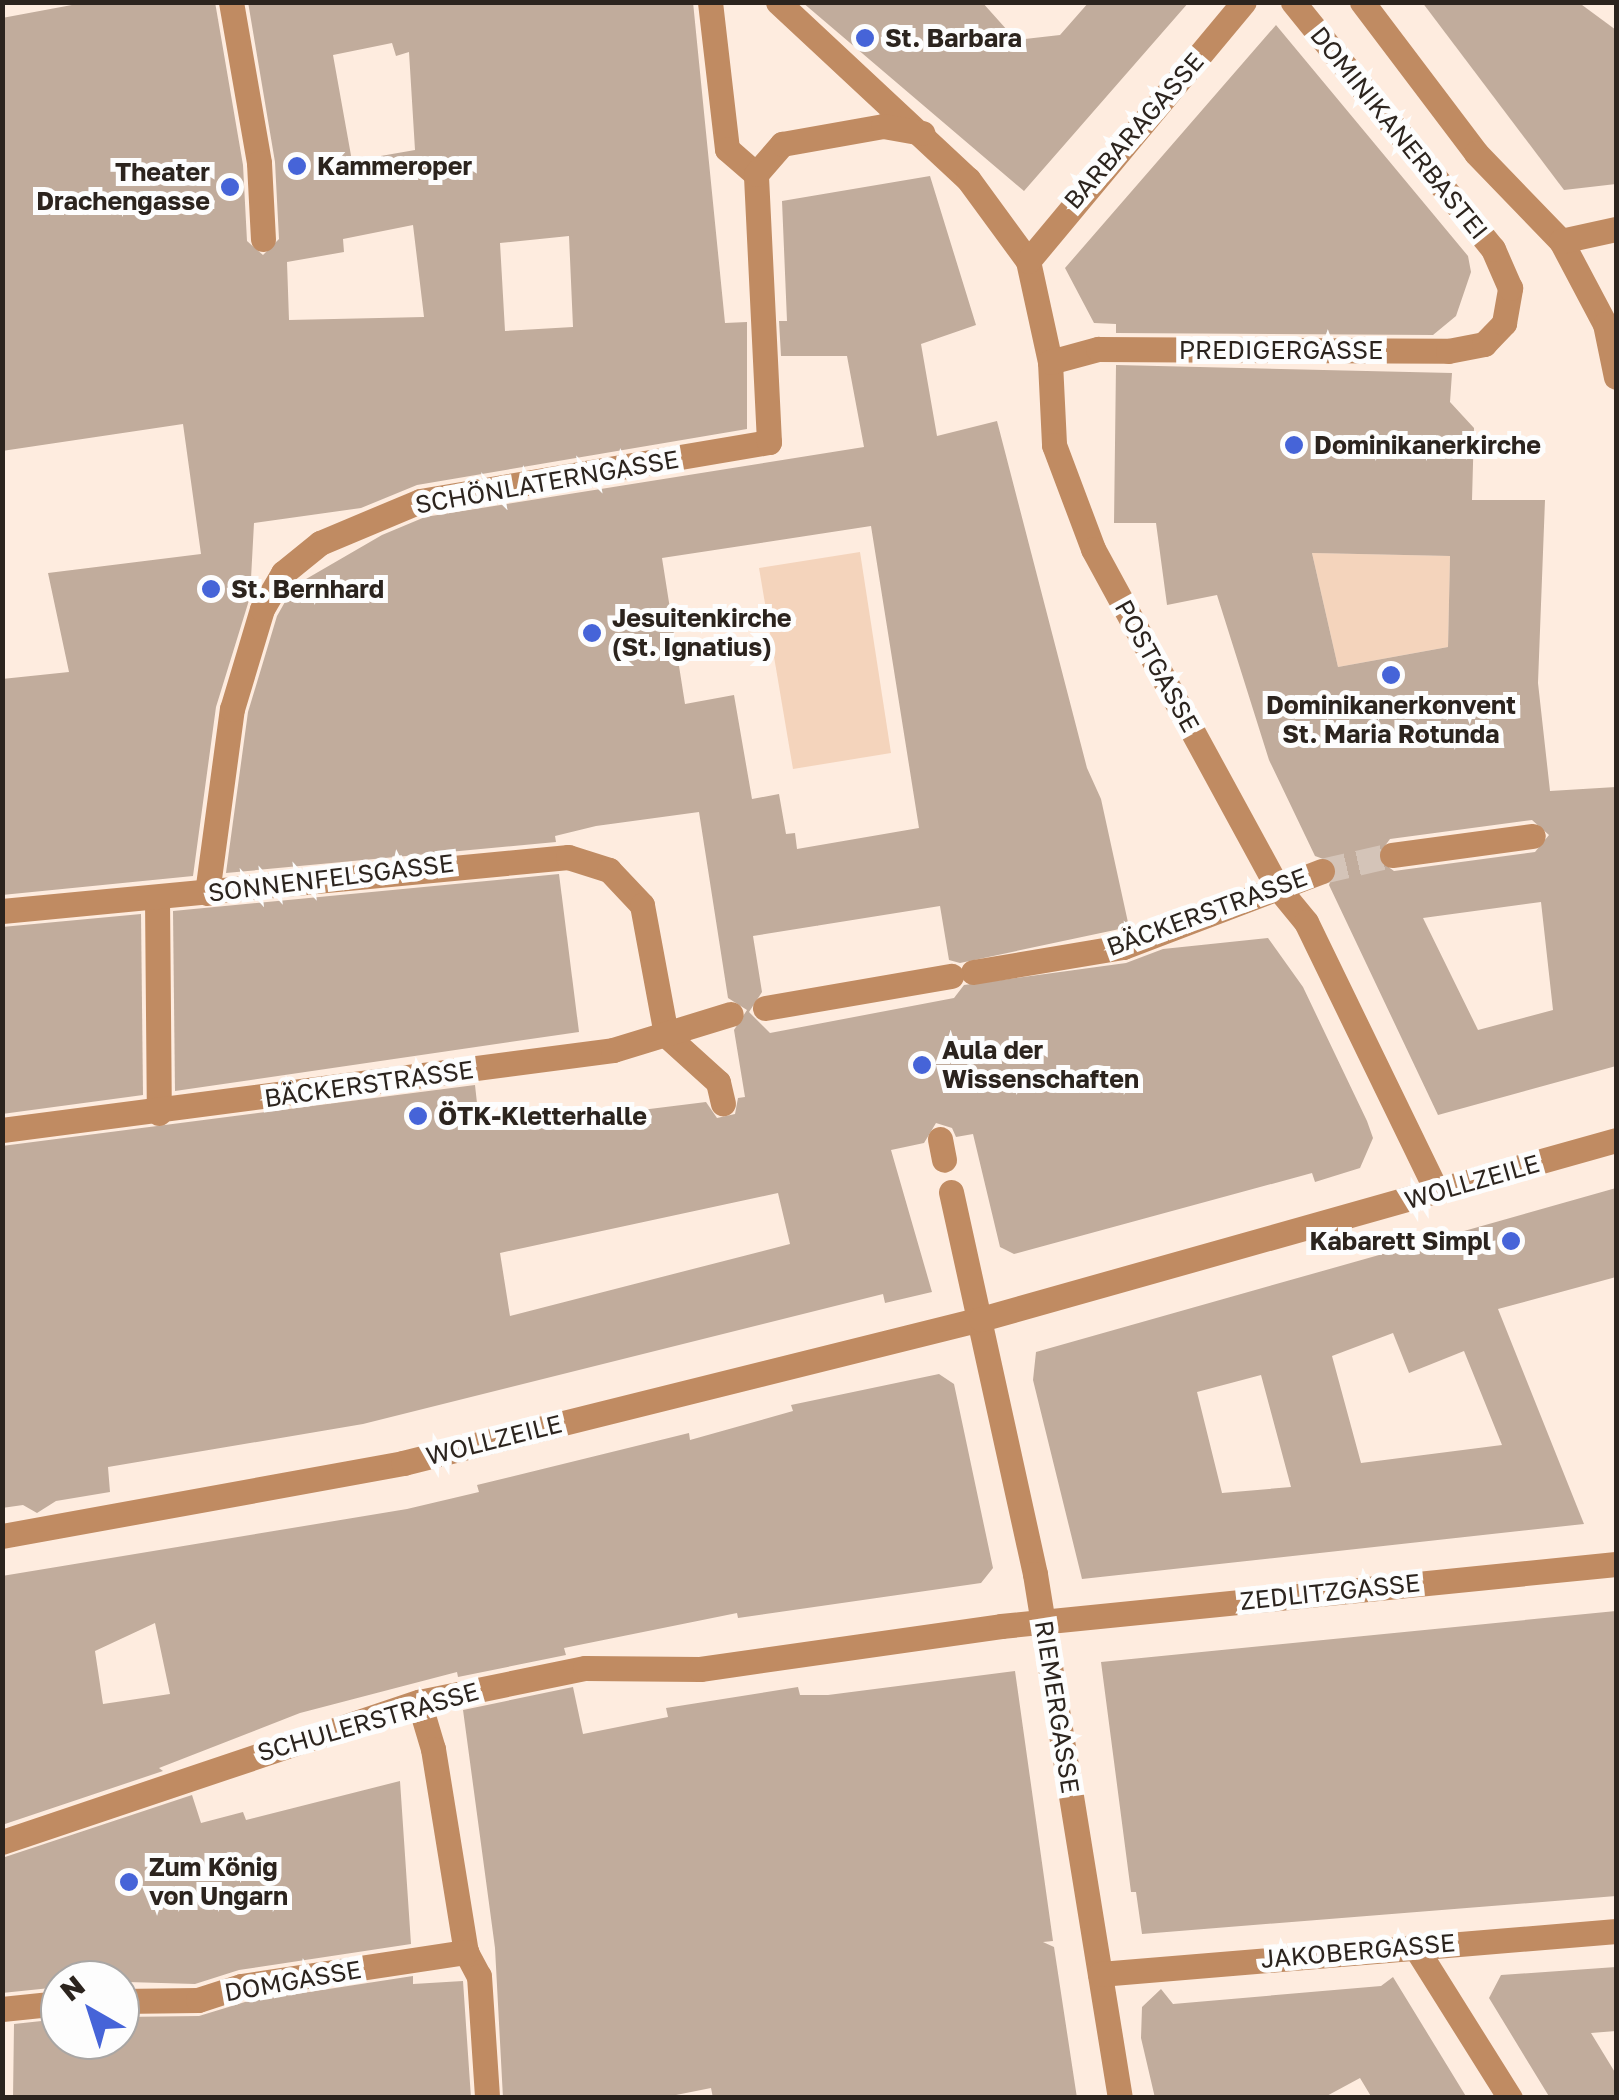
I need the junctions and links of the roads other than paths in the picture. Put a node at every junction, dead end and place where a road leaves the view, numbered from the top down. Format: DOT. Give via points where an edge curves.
graph roads {
  1 [pos="231,2"];
  2 [pos="710,2"];
  3 [pos="778,2"];
  4 [pos="1244,2"];
  5 [pos="1293,2"];
  6 [pos="1362,2"];
  7 [pos="922,133"];
  8 [pos="756,174"];
  9 [pos="1616,230"];
  10 [pos="263,239"];
  11 [pos="1562,241"];
  12 [pos="1028,261"];
  13 [pos="1504,323"];
  14 [pos="1050,362"];
  15 [pos="1616,377"];
  16 [pos="1533,836"];
  17 [pos="1392,855"];
  18 [pos="1322,871"];
  19 [pos="1278,888"];
  20 [pos="207,892"];
  21 [pos="157,898"];
  22 [pos="2,911"];
  23 [pos="765,1008"];
  24 [pos="731,1014"];
  25 [pos="666,1035"];
  26 [pos="724,1103"];
  27 [pos="159,1113"];
  28 [pos="2,1130"];
  29 [pos="1616,1140"];
  30 [pos="951,1192"];
  31 [pos="1437,1192"];
  32 [pos="981,1318"];
  33 [pos="2,1536"];
  34 [pos="1616,1564"];
  35 [pos="1043,1621"];
  36 [pos="418,1702"];
  37 [pos="2,1842"];
  38 [pos="1616,1930"];
  39 [pos="1414,1945"];
  40 [pos="466,1952"];
  41 [pos="1100,1974"];
  42 [pos="140,2000"];
  43 [pos="40,2005"];
  44 [pos="2,2009"];
  45 [pos="487,2098"];
  46 [pos="1120,2098"];
  47 [pos="1510,2098"];
  1 -- 10 [label="street" via="259,162"];
  2 -- 8 [label="street" via="727,148"];
  3 -- 7 [label="street, POSTGASSE"];
  4 -- 12 [label="street, BARBARAGASSE"];
  5 -- 13 [label="street, DOMINIKANERBASTEI" via="1493,249 1510,288"];
  6 -- 11 [label="street, DOMINIKANERBASTEI" via="1476,153"];
  7 -- 8 [label="street" via="883,126 782,144"];
  7 -- 12 [label="street, POSTGASSE" via="968,179"];
  8 -- 20 [label="street, SCHÖNLATERNGASSE" via="769,442 448,494 390,511 296,560 262,609 232,710"];
  9 -- 11 [label="street"];
  11 -- 15 [label="street, DOMINIKANERBASTEI" via="1605,324"];
  12 -- 14 [label="street, POSTGASSE"];
  13 -- 14 [label="street, PREDIGERGASSE" via="1484,344 1448,352 1098,349"];
  14 -- 19 [label="street, POSTGASSE" via="1054,446 1093,548"];
  16 -- 17 [label="street"];
  18 -- 19 [label="street, BÄCKERSTRASSE"];
  19 -- 23 [label="street, BÄCKERSTRASSE" via="1124,947"];
  19 -- 31 [label="street, POSTGASSE" via="1306,922"];
  20 -- 21 [label="street, SONNENFELSGASSE"];
  20 -- 25 [label="street, SONNENFELSGASSE" via="534,855 609,870 642,905"];
  21 -- 22 [label="street, SONNENFELSGASSE"];
  21 -- 27 [label="street"];
  24 -- 25 [label="street, BÄCKERSTRASSE"];
  25 -- 26 [label="street" via="718,1082"];
  25 -- 27 [label="street, BÄCKERSTRASSE" via="613,1050"];
  27 -- 28 [label="street, BÄCKERSTRASSE"];
  29 -- 31 [label="street, WOLLZEILE"];
  30 -- 32 [label="street"];
  31 -- 32 [label="street, WOLLZEILE"];
  32 -- 33 [label="street, WOLLZEILE" via="403,1463"];
  32 -- 35 [label="street, RIEMERGASSE"];
  34 -- 35 [label="street, ZEDLITZGASSE"];
  35 -- 36 [label="street, SCHULERSTRASSE" via="700,1669 586,1668"];
  35 -- 41 [label="street, RIEMERGASSE"];
  36 -- 37 [label="street, SCHULERSTRASSE"];
  36 -- 40 [label="street" via="433,1748"];
  38 -- 39 [label="street, JAKOBERGASSE"];
  39 -- 41 [label="street, JAKOBERGASSE"];
  39 -- 47 [label="street"];
  40 -- 42 [label="street, DOMGASSE" via="242,1986 198,2000"];
  40 -- 45 [label="street" via="480,1976"];
  41 -- 46 [label="street, RIEMERGASSE"];
  43 -- 44 [label="street"];
}
